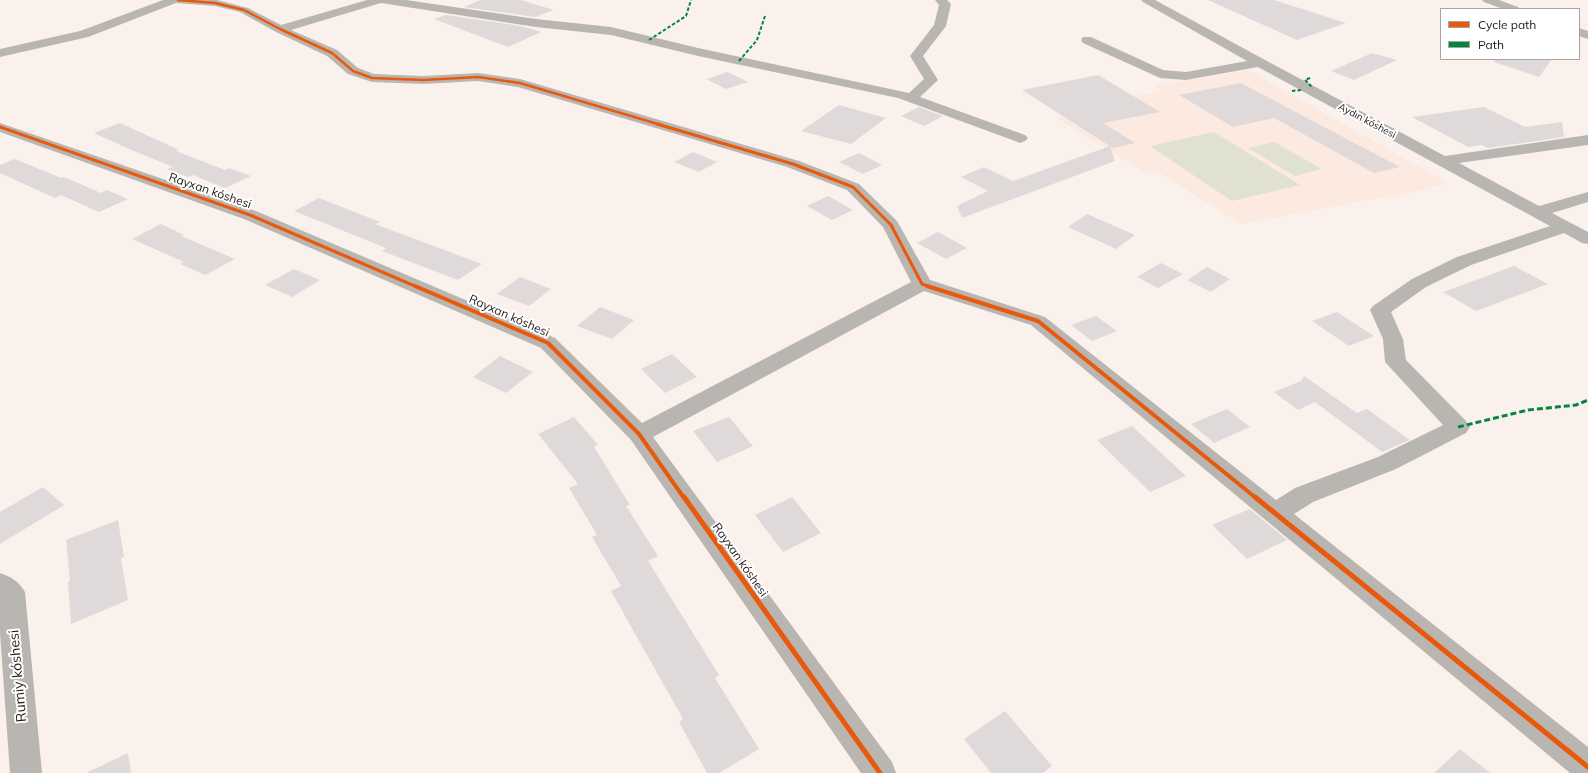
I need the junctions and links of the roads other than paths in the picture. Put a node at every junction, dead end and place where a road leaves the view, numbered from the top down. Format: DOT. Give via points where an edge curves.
graph roads {
  1 [pos="173,0"];
  2 [pos="178,0"];
  3 [pos="379,0"];
  4 [pos="383,0"];
  5 [pos="941,0"];
  6 [pos="1147,0"];
  7 [pos="1488,0"];
  8 [pos="1511,8"];
  9 [pos="280,29"];
  10 [pos="1087,40"];
  11 [pos="0,53"];
  12 [pos="1260,63"];
  13 [pos="912,98"];
  14 [pos="0,127"];
  15 [pos="1020,138"];
  16 [pos="1588,140"];
  17 [pos="1442,161"];
  18 [pos="1588,197"];
  19 [pos="1536,212"];
  20 [pos="1565,226"];
  21 [pos="1588,238"];
  22 [pos="922,284"];
  23 [pos="639,434"];
  24 [pos="1275,513"];
  25 [pos="0,584"];
  26 [pos="1588,767"];
  27 [pos="26,773"];
  28 [pos="880,773"];
  1 -- 11 [label="street" via="84,34"];
  2 -- 9 [label="street" via="216,3 244,10"];
  3 -- 9 [label="street"];
  4 -- 13 [label="street" via="536,23 611,31"];
  5 -- 13 [label="street" via="945,4 940,26 916,56 931,80"];
  6 -- 12 [label="street, Aydın kóshesi"];
  7 -- 8 [label="street"];
  9 -- 22 [label="street" via="332,53 353,72 372,78 423,80 478,77 520,83 793,164 847,184 891,225"];
  10 -- 12 [label="street" via="1160,74 1186,76"];
  12 -- 17 [label="street, Aydın kóshesi"];
  13 -- 15 [label="street"];
  14 -- 23 [label="street, Rayxan kóshesi" via="250,215 548,343"];
  16 -- 17 [label="street"];
  17 -- 19 [label="street, Aydın kóshesi"];
  18 -- 19 [label="street"];
  19 -- 20 [label="street, Aydın kóshesi"];
  20 -- 21 [label="street, Aydın kóshesi"];
  20 -- 24 [label="street" via="1464,261 1419,283 1380,310 1393,339 1396,362 1458,427 1388,463 1304,495"];
  22 -- 23 [label="street"];
  22 -- 24 [label="street" via="1038,321"];
  23 -- 28 [label="street, Rayxan kóshesi"];
  24 -- 26 [label="street"];
  25 -- 27 [label="street, Rumiy kóshesi" via="11,592"];
}
